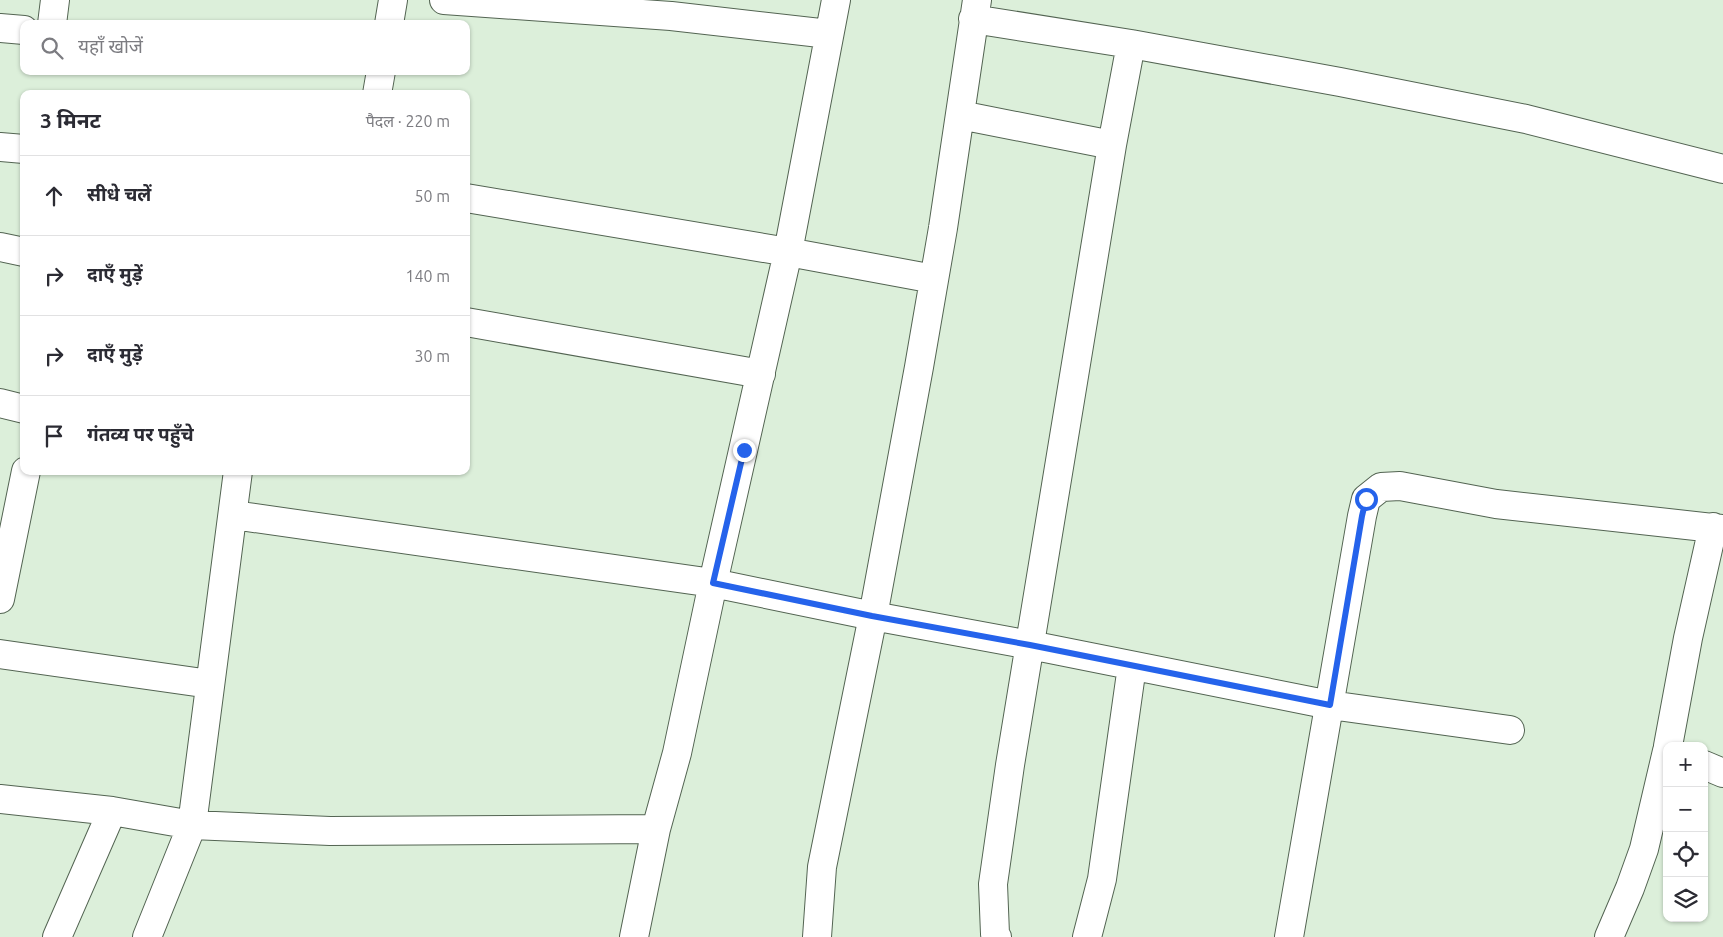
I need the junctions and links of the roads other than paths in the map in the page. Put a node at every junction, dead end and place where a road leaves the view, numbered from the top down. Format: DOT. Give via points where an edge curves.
graph roads {
  1 [pos="55,0"];
  2 [pos="393,0"];
  3 [pos="444,0"];
  4 [pos="836,0"];
  5 [pos="975,9"];
  6 [pos="52,20"];
  7 [pos="390,20"];
  8 [pos="0,28"];
  9 [pos="20,30"];
  10 [pos="830,34"];
  11 [pos="1131,44"];
  12 [pos="380,75"];
  13 [pos="378,90"];
  14 [pos="960,115"];
  15 [pos="1112,145"];
  16 [pos="0,147"];
  17 [pos="20,149"];
  18 [pos="1723,169"];
  19 [pos="470,199"];
  20 [pos="0,247"];
  21 [pos="20,251"];
  22 [pos="788,252"];
  23 [pos="934,280"];
  24 [pos="470,323"];
  25 [pos="761,374"];
  26 [pos="0,403"];
  27 [pos="20,408"];
  28 [pos="25,475"];
  29 [pos="238,475"];
  30 [pos="233,515"];
  31 [pos="1718,528"];
  32 [pos="713,583"];
  33 [pos="0,599"];
  34 [pos="872,616"];
  35 [pos="1030,645"];
  36 [pos="0,654"];
  37 [pos="1132,666"];
  38 [pos="210,684"];
  39 [pos="1330,705"];
  40 [pos="1510,730"];
  41 [pos="1669,742"];
  42 [pos="1708,766"];
  43 [pos="1663,768"];
  44 [pos="1723,773"];
  45 [pos="0,799"];
  46 [pos="112,810"];
  47 [pos="192,825"];
  48 [pos="656,829"];
  49 [pos="56,937"];
  50 [pos="147,937"];
  51 [pos="634,937"];
  52 [pos="817,937"];
  53 [pos="997,937"];
  54 [pos="1087,937"];
  55 [pos="1289,937"];
  56 [pos="1609,937"];
  1 -- 6 [label="street"];
  2 -- 7 [label="street"];
  3 -- 10 [label="street" via="671,16"];
  4 -- 10 [label="street"];
  5 -- 11 [label="street"];
  5 -- 14 [label="street"];
  8 -- 9 [label="street"];
  10 -- 22 [label="street"];
  11 -- 15 [label="street"];
  11 -- 18 [label="street" via="1526,119"];
  12 -- 13 [label="street"];
  14 -- 15 [label="street"];
  14 -- 23 [label="street"];
  15 -- 35 [label="street"];
  16 -- 17 [label="street"];
  19 -- 22 [label="street"];
  20 -- 21 [label="street"];
  22 -- 23 [label="street"];
  22 -- 25 [label="street"];
  23 -- 34 [label="street"];
  24 -- 25 [label="street"];
  25 -- 32 [label="street"];
  26 -- 27 [label="street"];
  28 -- 33 [label="street"];
  29 -- 30 [label="street"];
  30 -- 32 [label="street"];
  30 -- 38 [label="street"];
  31 -- 39 [label="street" via="1496,504 1400,486 1381,487 1366,499 1362,516"];
  31 -- 41 [label="street" via="1688,638"];
  32 -- 34 [label="street"];
  32 -- 48 [label="street" via="677,753"];
  34 -- 35 [label="street"];
  34 -- 52 [label="street" via="822,867"];
  35 -- 37 [label="street"];
  35 -- 53 [label="street" via="993,884"];
  36 -- 38 [label="street"];
  37 -- 39 [label="street"];
  37 -- 54 [label="street" via="1102,878"];
  38 -- 47 [label="street"];
  39 -- 40 [label="street"];
  39 -- 55 [label="street"];
  42 -- 44 [label="street"];
  43 -- 56 [label="street" via="1644,849"];
  45 -- 46 [label="street"];
  46 -- 47 [label="street"];
  46 -- 49 [label="street"];
  47 -- 48 [label="street" via="330,831"];
  47 -- 50 [label="street"];
  48 -- 51 [label="street"];
}
